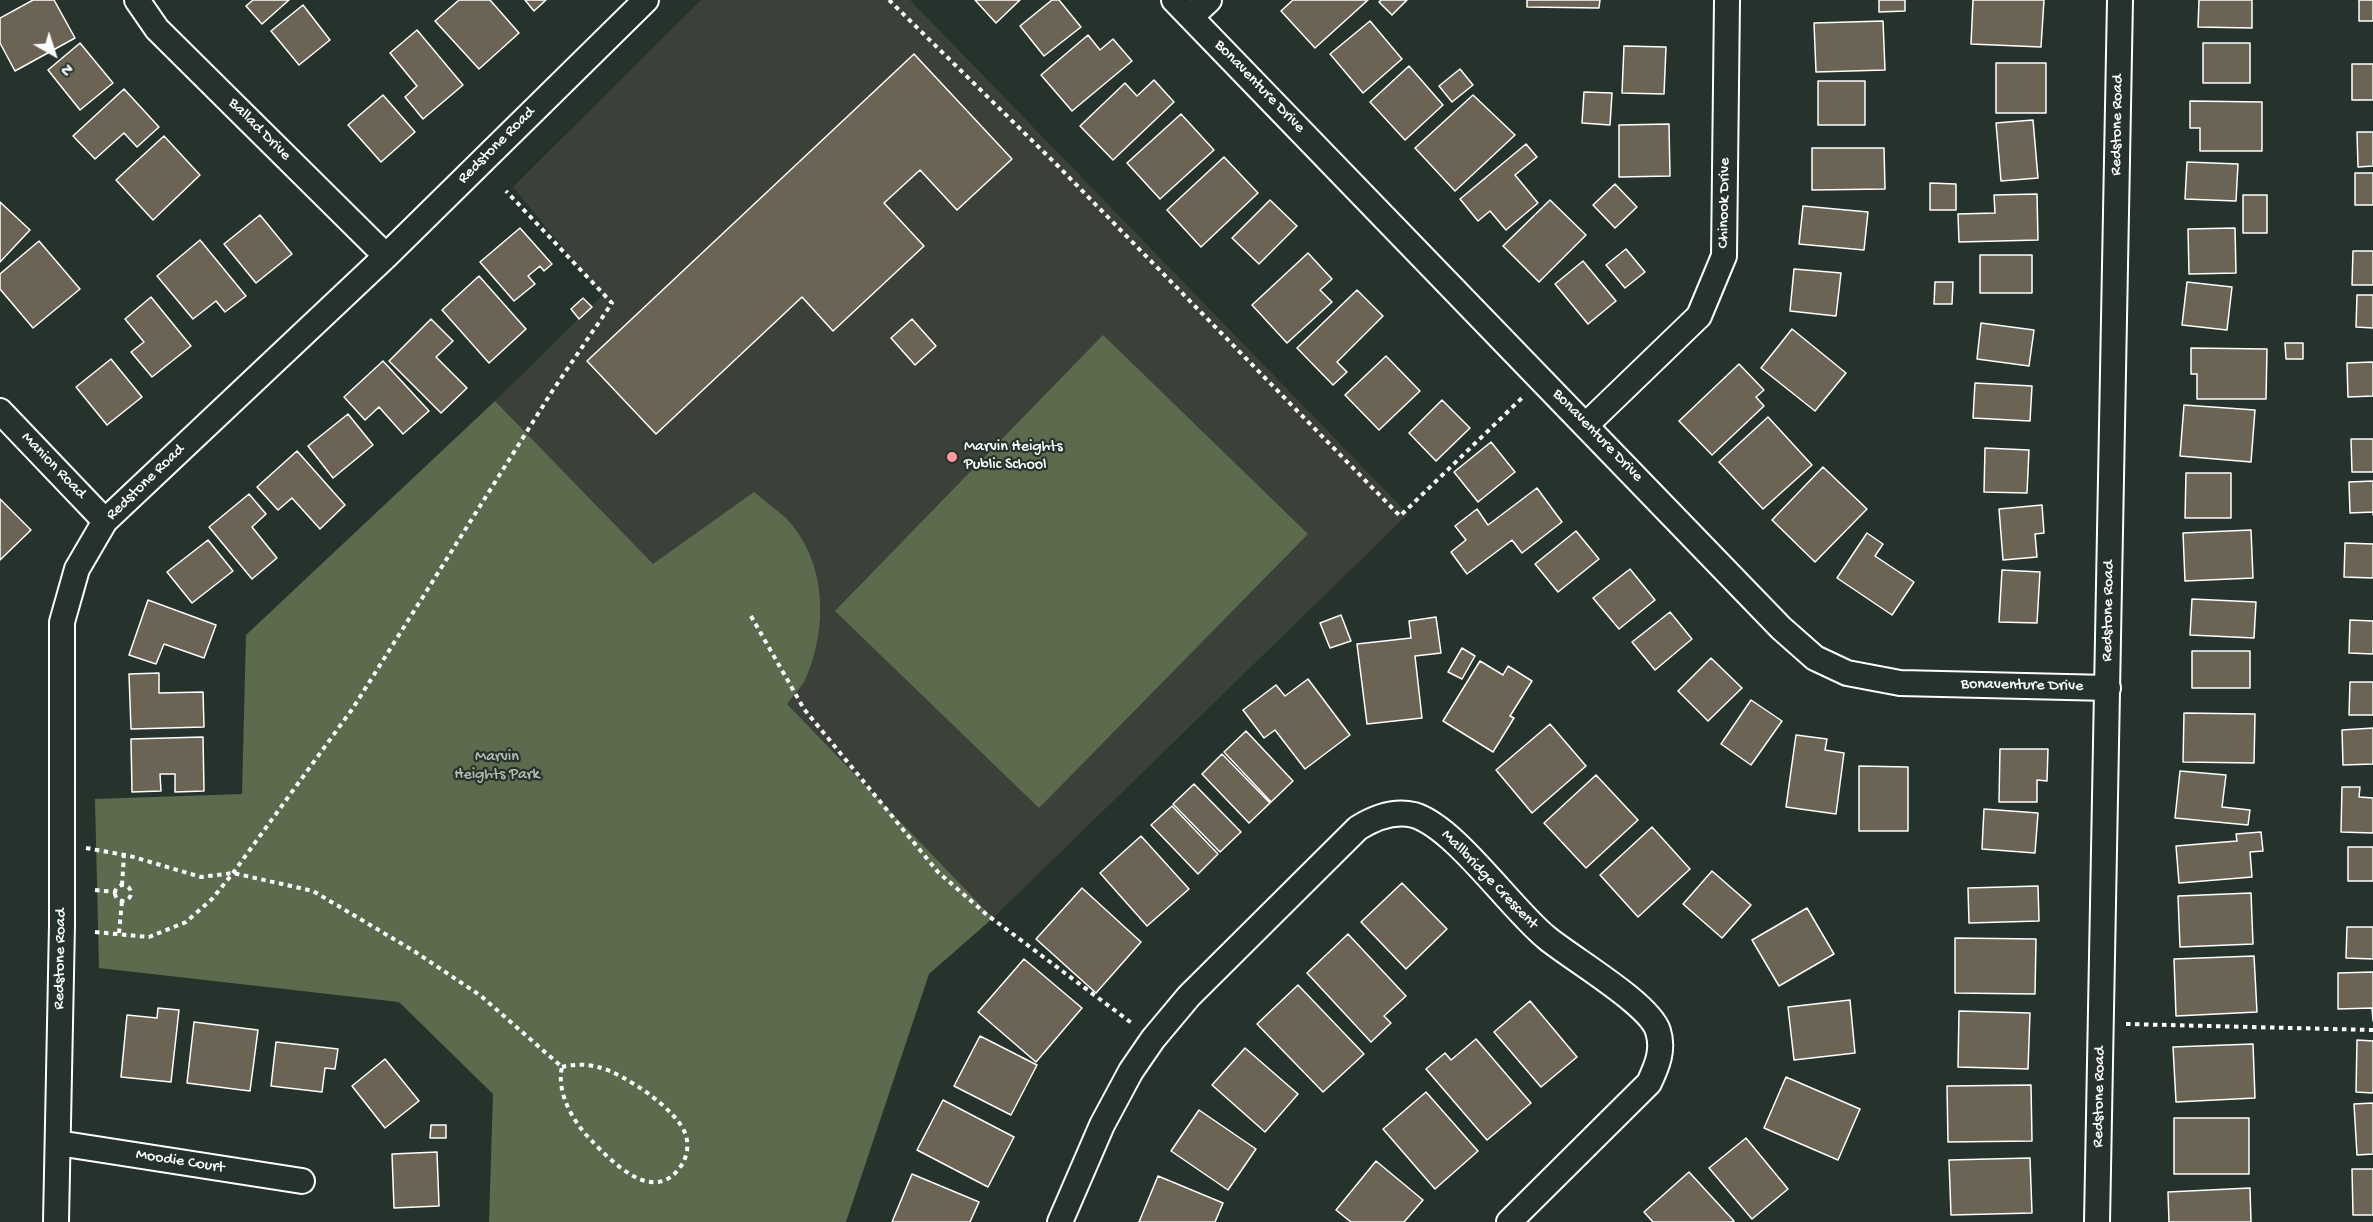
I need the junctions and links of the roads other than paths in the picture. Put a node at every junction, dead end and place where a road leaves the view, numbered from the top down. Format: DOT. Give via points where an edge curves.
graph roads {
  1 [pos="137,0"];
  2 [pos="646,0"];
  3 [pos="1174,0"];
  4 [pos="1209,0"];
  5 [pos="1727,0"];
  6 [pos="2120,0"];
  7 [pos="1191,17"];
  8 [pos="386,256"];
  9 [pos="0,411"];
  10 [pos="1586,425"];
  11 [pos="105,521"];
  12 [pos="2108,688"];
  13 [pos="58,1143"];
  14 [pos="302,1182"];
  15 [pos="56,1222"];
  16 [pos="1060,1222"];
  17 [pos="1509,1222"];
  18 [pos="2097,1222"];
  1 -- 8 [label="street, Ballad Drive" via="157,29"];
  2 -- 8 [label="street, Redstone Road"];
  3 -- 7 [label="street, Bonaventure Drive"];
  4 -- 7 [label="street"];
  5 -- 10 [label="street, Chinook Drive" via="1724,256 1699,316"];
  6 -- 12 [label="street, Redstone Road"];
  7 -- 10 [label="street, Bonaventure Drive"];
  8 -- 11 [label="street, Redstone Road"];
  9 -- 11 [label="street, Manion Road"];
  10 -- 12 [label="street, Bonaventure Drive" via="1781,628 1815,658 1847,673 1900,683"];
  11 -- 13 [label="street, Redstone Road" via="76,569 62,622"];
  12 -- 18 [label="street, Redstone Road"];
  13 -- 14 [label="street, Moodie Court"];
  13 -- 15 [label="street, Redstone Road"];
  16 -- 17 [label="street, Mallbridge Crescent" via="1102,1125 1153,1039 1189,996 1358,828 1385,815 1414,815 1439,828 1545,938 1641,1008 1658,1030 1660,1059 1649,1083"];
}
